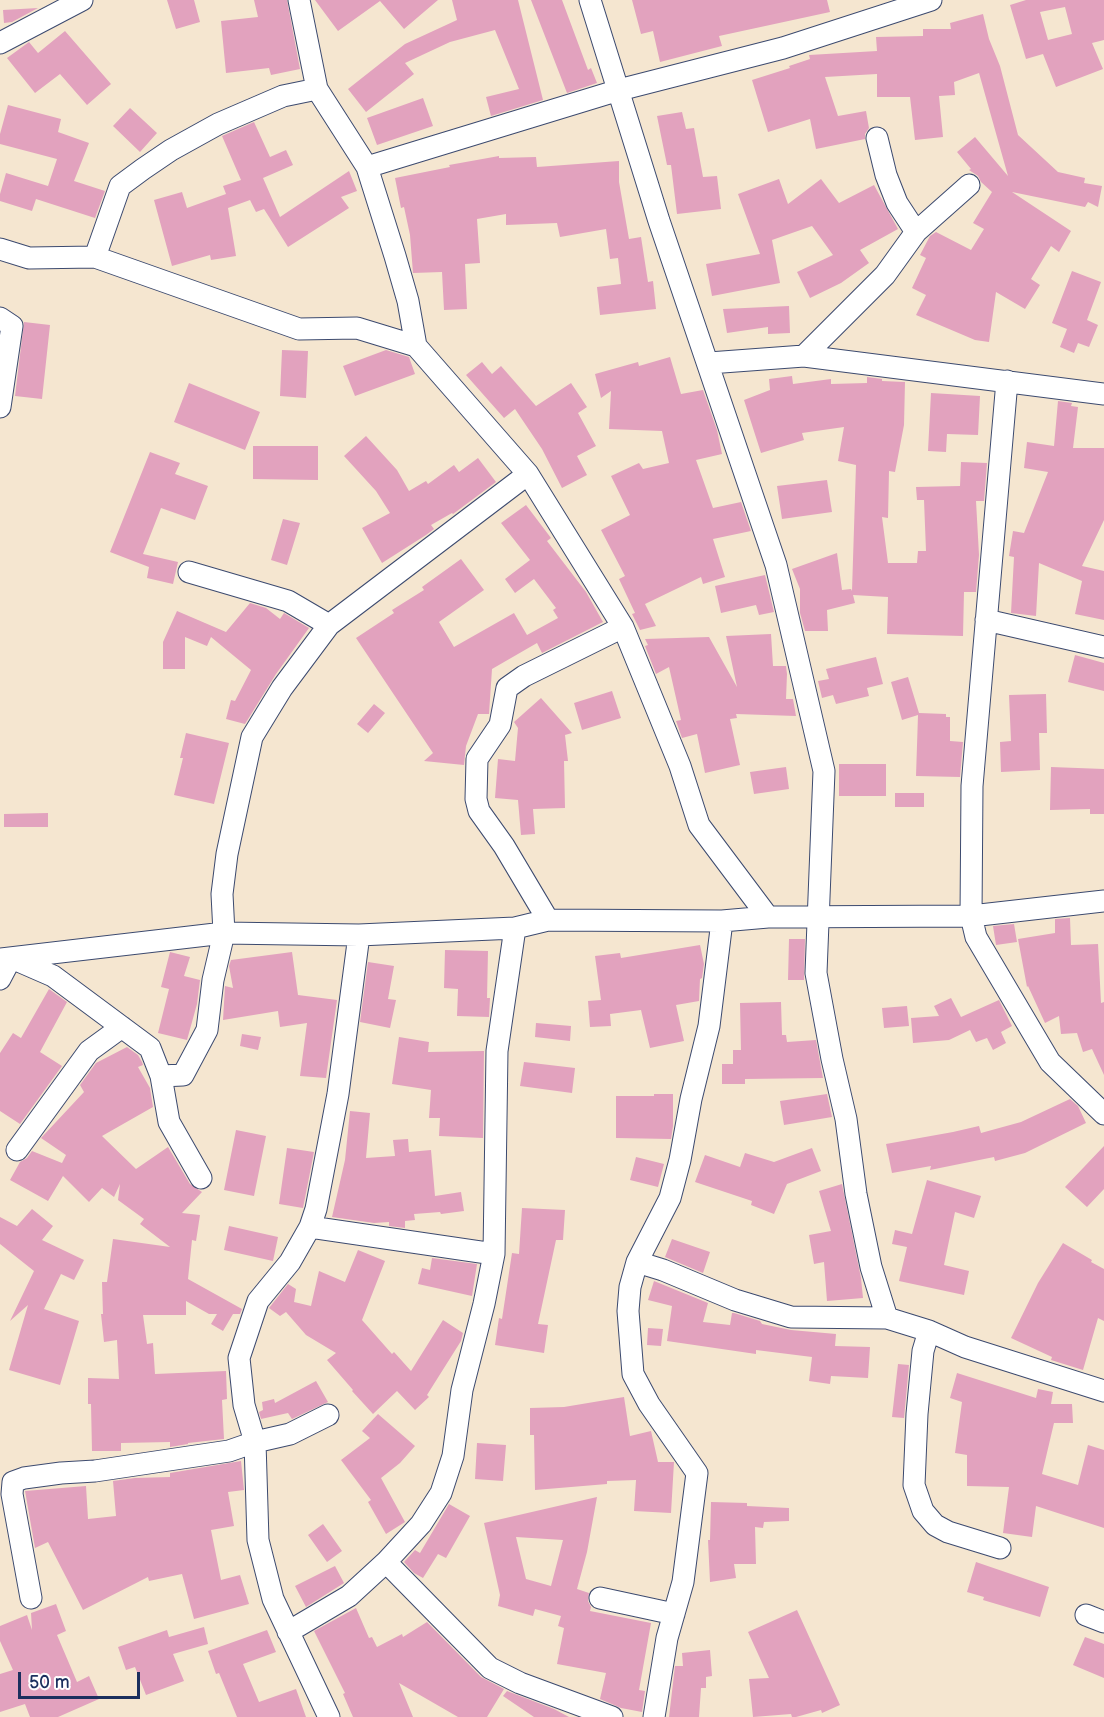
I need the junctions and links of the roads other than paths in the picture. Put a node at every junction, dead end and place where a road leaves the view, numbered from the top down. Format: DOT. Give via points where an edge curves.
graph roads {
  1 [pos="82,0"];
  2 [pos="299,0"];
  3 [pos="590,0"];
  4 [pos="931,0"];
  5 [pos="0,43"];
  6 [pos="317,89"];
  7 [pos="619,90"];
  8 [pos="877,138"];
  9 [pos="367,167"];
  10 [pos="969,185"];
  11 [pos="916,232"];
  12 [pos="0,249"];
  13 [pos="95,257"];
  14 [pos="0,318"];
  15 [pos="416,346"];
  16 [pos="804,356"];
  17 [pos="708,363"];
  18 [pos="1007,381"];
  19 [pos="1104,394"];
  20 [pos="0,407"];
  21 [pos="528,474"];
  22 [pos="189,572"];
  23 [pos="986,620"];
  24 [pos="329,625"];
  25 [pos="622,627"];
  26 [pos="1104,647"];
  27 [pos="1104,901"];
  28 [pos="818,916"];
  29 [pos="971,916"];
  30 [pos="768,917"];
  31 [pos="548,920"];
  32 [pos="722,921"];
  33 [pos="515,928"];
  34 [pos="224,933"];
  35 [pos="359,935"];
  36 [pos="4,957"];
  37 [pos="0,979"];
  38 [pos="122,1027"];
  39 [pos="161,1076"];
  40 [pos="1104,1114"];
  41 [pos="17,1150"];
  42 [pos="201,1179"];
  43 [pos="310,1227"];
  44 [pos="494,1254"];
  45 [pos="637,1262"];
  46 [pos="887,1318"];
  47 [pos="929,1331"];
  48 [pos="1104,1391"];
  49 [pos="328,1415"];
  50 [pos="255,1442"];
  51 [pos="1000,1548"];
  52 [pos="386,1562"];
  53 [pos="31,1598"];
  54 [pos="600,1598"];
  55 [pos="674,1614"];
  56 [pos="288,1632"];
  57 [pos="329,1717"];
  58 [pos="612,1717"];
  59 [pos="654,1717"];
  1 -- 5 [label="street"];
  2 -- 6 [label="street"];
  3 -- 7 [label="street"];
  4 -- 7 [label="street" via="783,48"];
  6 -- 9 [label="street"];
  6 -- 13 [label="street" via="283,96 218,124 171,150 120,186"];
  7 -- 9 [label="street"];
  7 -- 17 [label="street"];
  8 -- 11 [label="street" via="897,203"];
  9 -- 15 [label="street" via="408,301"];
  10 -- 11 [label="street"];
  11 -- 16 [label="street" via="885,275"];
  12 -- 13 [label="street" via="29,258"];
  13 -- 15 [label="street" via="299,329 357,328"];
  14 -- 20 [label="street" via="12,326"];
  15 -- 21 [label="street"];
  16 -- 17 [label="street"];
  16 -- 18 [label="street"];
  17 -- 28 [label="street" via="776,565 824,771"];
  18 -- 19 [label="street"];
  18 -- 23 [label="street"];
  21 -- 24 [label="street"];
  21 -- 25 [label="street"];
  22 -- 24 [label="street" via="288,601"];
  23 -- 26 [label="street"];
  23 -- 29 [label="street" via="972,786"];
  24 -- 34 [label="street" via="282,688 252,737 227,854 222,894"];
  25 -- 30 [label="street" via="680,766 699,825"];
  25 -- 31 [label="street" via="507,688 500,725 477,759 479,811"];
  27 -- 29 [label="street"];
  28 -- 29 [label="street"];
  28 -- 30 [label="street"];
  28 -- 46 [label="street" via="816,973 871,1267"];
  29 -- 40 [label="street" via="976,937 1050,1062"];
  30 -- 32 [label="street"];
  31 -- 32 [label="street"];
  31 -- 33 [label="street"];
  32 -- 45 [label="street" via="708,1026 680,1160 670,1198"];
  33 -- 35 [label="street"];
  33 -- 44 [label="street" via="497,1051"];
  34 -- 35 [label="street"];
  34 -- 36 [label="street"];
  34 -- 39 [label="street" via="207,1030 183,1075"];
  35 -- 43 [label="street" via="338,1094"];
  36 -- 37 [label="street"];
  36 -- 38 [label="street" via="53,976"];
  38 -- 39 [label="street" via="150,1048"];
  38 -- 41 [label="street" via="89,1051"];
  39 -- 42 [label="street" via="169,1122"];
  43 -- 44 [label="street"];
  43 -- 50 [label="street" via="290,1262 258,1301 239,1358 244,1405"];
  44 -- 52 [label="street" via="462,1390 453,1456 441,1493 421,1524"];
  45 -- 46 [label="street" via="791,1317"];
  45 -- 55 [label="street" via="628,1311 633,1374 697,1473 683,1582"];
  46 -- 47 [label="street"];
  47 -- 48 [label="street" via="965,1347"];
  47 -- 51 [label="street" via="922,1362 914,1485 923,1511 935,1525"];
  49 -- 50 [label="street" via="290,1434"];
  50 -- 53 [label="street" via="229,1451 13,1482"];
  50 -- 56 [label="street" via="258,1539 273,1599"];
  52 -- 56 [label="street" via="349,1596"];
  52 -- 58 [label="street" via="490,1668"];
  54 -- 55 [label="street"];
  55 -- 59 [label="street"];
  56 -- 57 [label="street"];
}
